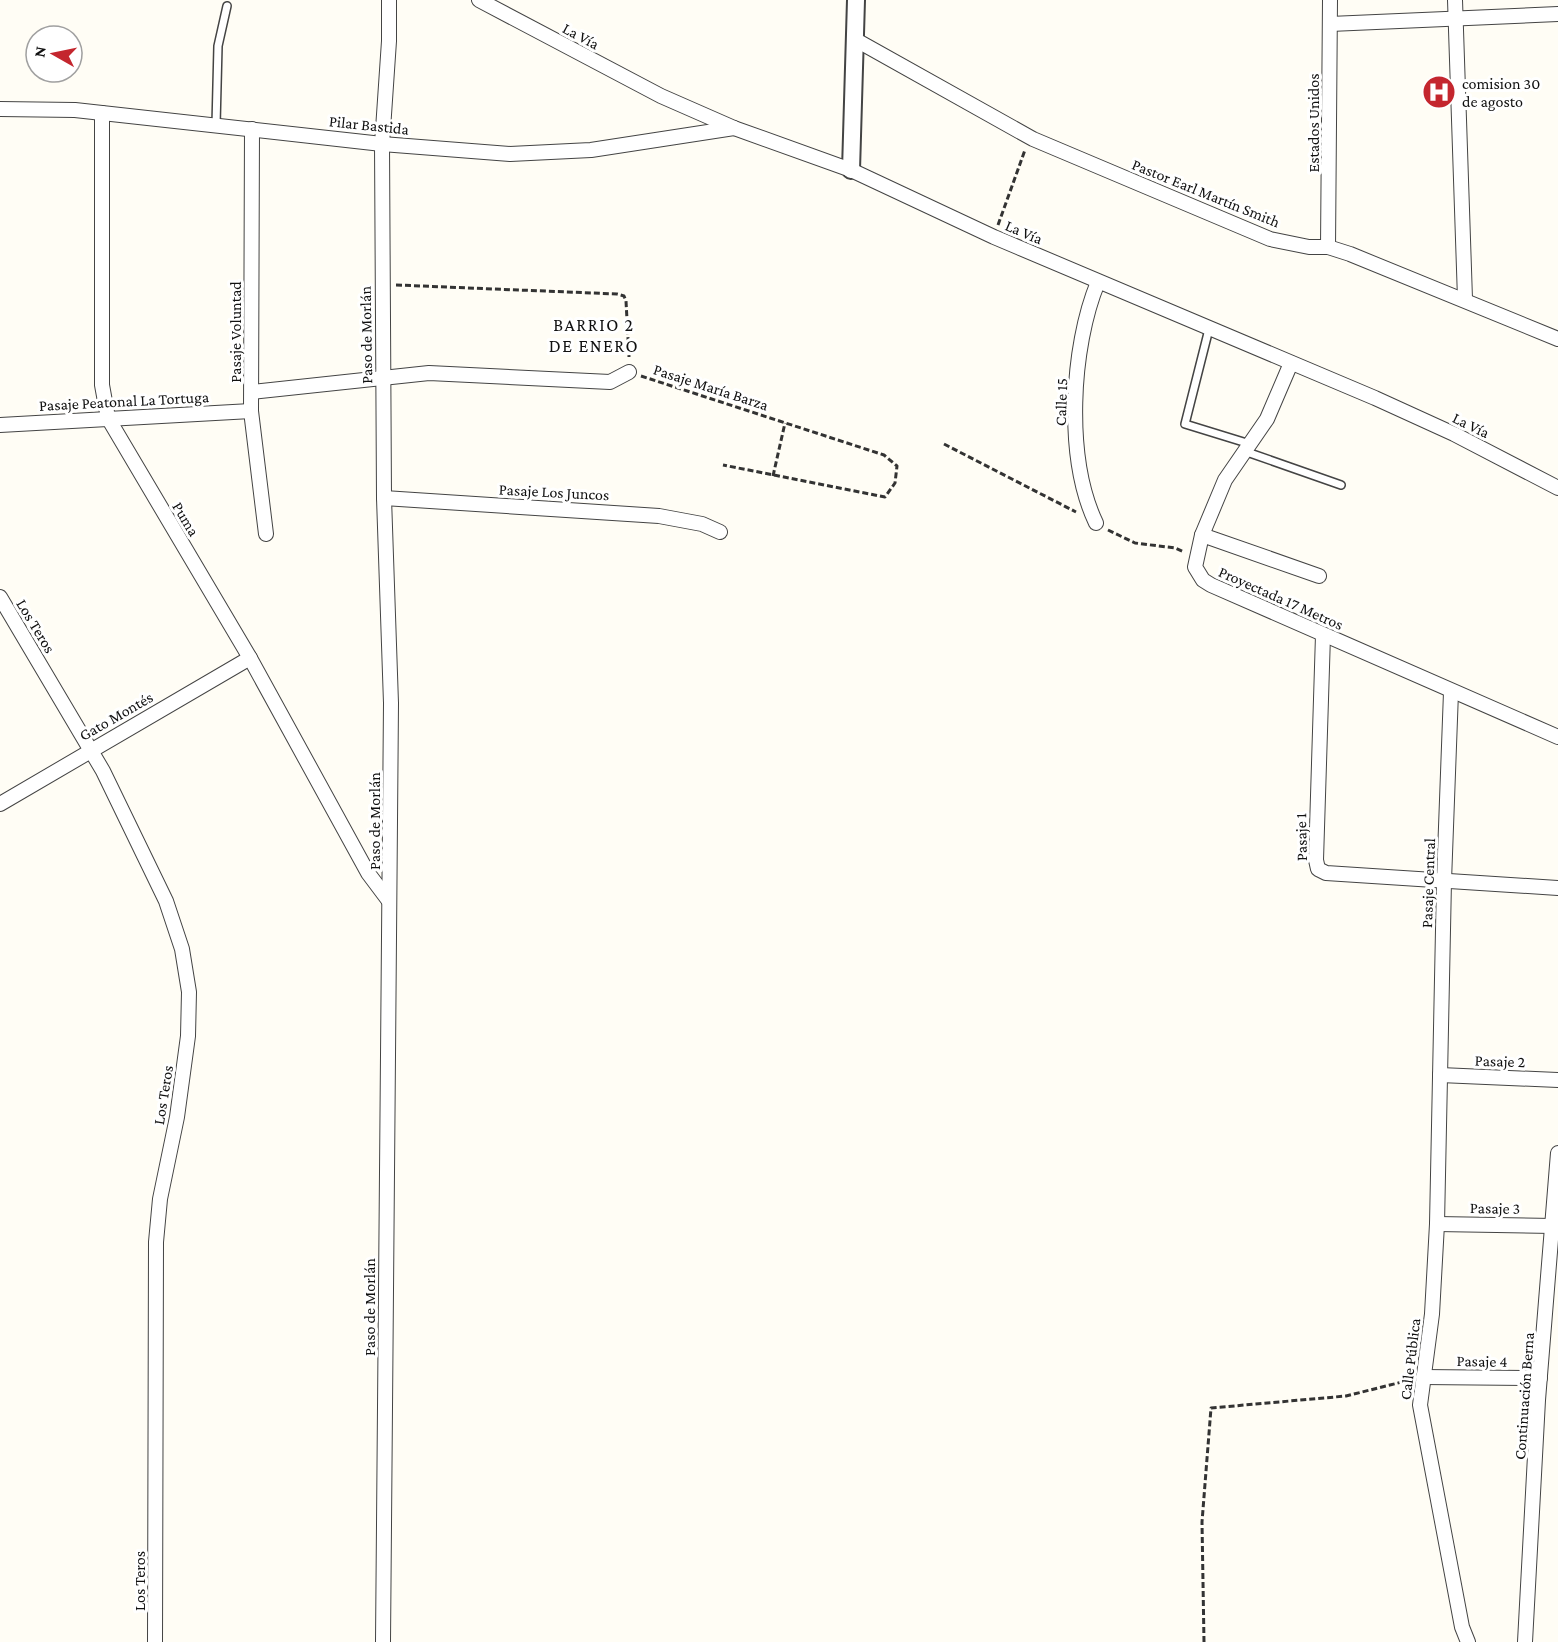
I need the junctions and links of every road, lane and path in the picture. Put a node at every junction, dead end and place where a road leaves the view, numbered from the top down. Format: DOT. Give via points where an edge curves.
graph roads {
  1 [pos="389,0"];
  2 [pos="479,0"];
  3 [pos="856,0"];
  4 [pos="1330,0"];
  5 [pos="1455,0"];
  6 [pos="228,6"];
  7 [pos="1558,14"];
  8 [pos="1455,20"];
  9 [pos="1330,24"];
  10 [pos="856,40"];
  11 [pos="0,109"];
  12 [pos="102,113"];
  13 [pos="216,126"];
  14 [pos="734,128"];
  15 [pos="252,129"];
  16 [pos="1033,139"];
  17 [pos="382,144"];
  18 [pos="851,170"];
  19 [pos="994,237"];
  20 [pos="1328,247"];
  21 [pos="1098,282"];
  22 [pos="382,284"];
  23 [pos="1465,299"];
  24 [pos="1209,328"];
  25 [pos="1558,339"];
  26 [pos="1291,363"];
  27 [pos="629,372"];
  28 [pos="383,379"];
  29 [pos="252,392"];
  30 [pos="250,411"];
  31 [pos="108,418"];
  32 [pos="785,423"];
  33 [pos="0,425"];
  34 [pos="944,444"];
  35 [pos="1247,447"];
  36 [pos="723,465"];
  37 [pos="773,476"];
  38 [pos="1341,485"];
  39 [pos="1558,488"];
  40 [pos="384,498"];
  41 [pos="1096,523"];
  42 [pos="720,532"];
  43 [pos="266,534"];
  44 [pos="1203,535"];
  45 [pos="1196,558"];
  46 [pos="1319,576"];
  47 [pos="0,597"];
  48 [pos="1323,635"];
  49 [pos="250,658"];
  50 [pos="1451,692"];
  51 [pos="1558,737"];
  52 [pos="92,750"];
  53 [pos="0,804"];
  54 [pos="1444,881"];
  55 [pos="1558,888"];
  56 [pos="389,901"];
  57 [pos="1440,1075"];
  58 [pos="1558,1080"];
  59 [pos="1558,1153"];
  60 [pos="1437,1224"];
  61 [pos="1553,1226"];
  62 [pos="1555,1246"];
  63 [pos="1551,1333"];
  64 [pos="1424,1377"];
  65 [pos="1540,1378"];
  66 [pos="155,1642"];
  67 [pos="383,1642"];
  68 [pos="1204,1642"];
  69 [pos="1468,1642"];
  70 [pos="1525,1642"];
  1 -- 17 [label="street, Paso de Morlán"];
  2 -- 14 [label="street, La Vía" via="610,71"];
  3 -- 10 [label="street"];
  4 -- 9 [label="street, Estados Unidos"];
  5 -- 8 [label="street"];
  6 -- 13 [label="lane" via="218,46"];
  7 -- 8 [label="street"];
  8 -- 9 [label="street"];
  8 -- 23 [label="street"];
  9 -- 20 [label="street, Estados Unidos"];
  10 -- 16 [label="street, Pastor Earl Martín Smith"];
  10 -- 18 [label="street"];
  11 -- 12 [label="street, Pilar Bastida"];
  12 -- 13 [label="street, Pilar Bastida"];
  12 -- 31 [label="street, Puma" via="102,385"];
  13 -- 15 [label="street, Pilar Bastida"];
  14 -- 17 [label="street, Pilar Bastida" via="668,140 541,154"];
  14 -- 18 [label="street, La Vía"];
  15 -- 17 [label="street, Pilar Bastida"];
  15 -- 29 [label="street, Pasaje Voluntad"];
  16 -- 19 [label="path" via="1019,161"];
  16 -- 20 [label="street, Pastor Earl Martín Smith" via="1270,239"];
  17 -- 22 [label="street, Paso de Morlán"];
  18 -- 19 [label="street, La Vía"];
  19 -- 21 [label="street, La Vía"];
  20 -- 23 [label="street, Pastor Earl Martín Smith"];
  21 -- 24 [label="street, La Vía"];
  21 -- 41 [label="street, Calle 15" via="1080,355 1076,421 1081,473"];
  22 -- 27 [label="path, Pasaje María Barza" via="624,296"];
  22 -- 28 [label="street, Paso de Morlán"];
  23 -- 25 [label="street, Pastor Earl Martín Smith"];
  24 -- 26 [label="street, La Vía"];
  24 -- 35 [label="lane" via="1185,424"];
  26 -- 35 [label="street" via="1267,419"];
  26 -- 39 [label="street, La Vía" via="1417,417"];
  27 -- 28 [label="street" via="610,382 429,373"];
  27 -- 32 [label="path, Pasaje María Barza"];
  28 -- 29 [label="street"];
  28 -- 40 [label="street, Paso de Morlán"];
  29 -- 30 [label="street, Pasaje Voluntad"];
  30 -- 31 [label="street, Pasaje Peatonal La Tortuga"];
  30 -- 43 [label="street, Pasaje Voluntad"];
  31 -- 33 [label="street, Pasaje Peatonal La Tortuga"];
  31 -- 49 [label="street, Puma"];
  32 -- 37 [label="path"];
  32 -- 37 [label="path, Pasaje María Barza" via="884,455 897,466 895,483 885,497"];
  34 -- 41 [label="path"];
  35 -- 38 [label="lane"];
  35 -- 44 [label="street" via="1225,480"];
  36 -- 37 [label="path"];
  40 -- 42 [label="street, Pasaje Los Juncos" via="659,516"];
  40 -- 56 [label="street, Paso de Morlán" via="391,703"];
  41 -- 45 [label="path" via="1135,543 1175,548"];
  44 -- 45 [label="street"];
  44 -- 46 [label="street"];
  45 -- 48 [label="street, Proyectada 17 Metros" via="1198,575 1211,585"];
  47 -- 52 [label="street, Los Teros"];
  48 -- 50 [label="street, Proyectada 17 Metros"];
  48 -- 54 [label="street, Pasaje 1" via="1316,864 1326,873"];
  49 -- 52 [label="street, Gato Montés"];
  49 -- 56 [label="street, Puma" via="368,873"];
  50 -- 51 [label="street, Proyectada 17 Metros"];
  50 -- 54 [label="street, Pasaje Central"];
  52 -- 53 [label="street, Gato Montés"];
  52 -- 66 [label="street, Los Teros" via="173,916 189,992 187,1047 156,1242"];
  54 -- 55 [label="street, Pasaje 1"];
  54 -- 57 [label="street, Pasaje Central"];
  56 -- 67 [label="street, Paso de Morlán"];
  57 -- 58 [label="street, Pasaje 2"];
  57 -- 60 [label="street, Calle Pública"];
  59 -- 61 [label="street, Continuación Berna"];
  60 -- 61 [label="street, Pasaje 3"];
  60 -- 64 [label="street, Calle Pública"];
  61 -- 62 [label="street, Continuación Berna"];
  62 -- 63 [label="street, Continuación Berna"];
  63 -- 65 [label="street, Continuación Berna"];
  64 -- 65 [label="street, Pasaje 4"];
  64 -- 68 [label="path" via="1346,1396 1211,1408 1202,1522"];
  64 -- 69 [label="street, Calle Pública" via="1422,1424"];
  65 -- 70 [label="street, Continuación Berna"];
}
